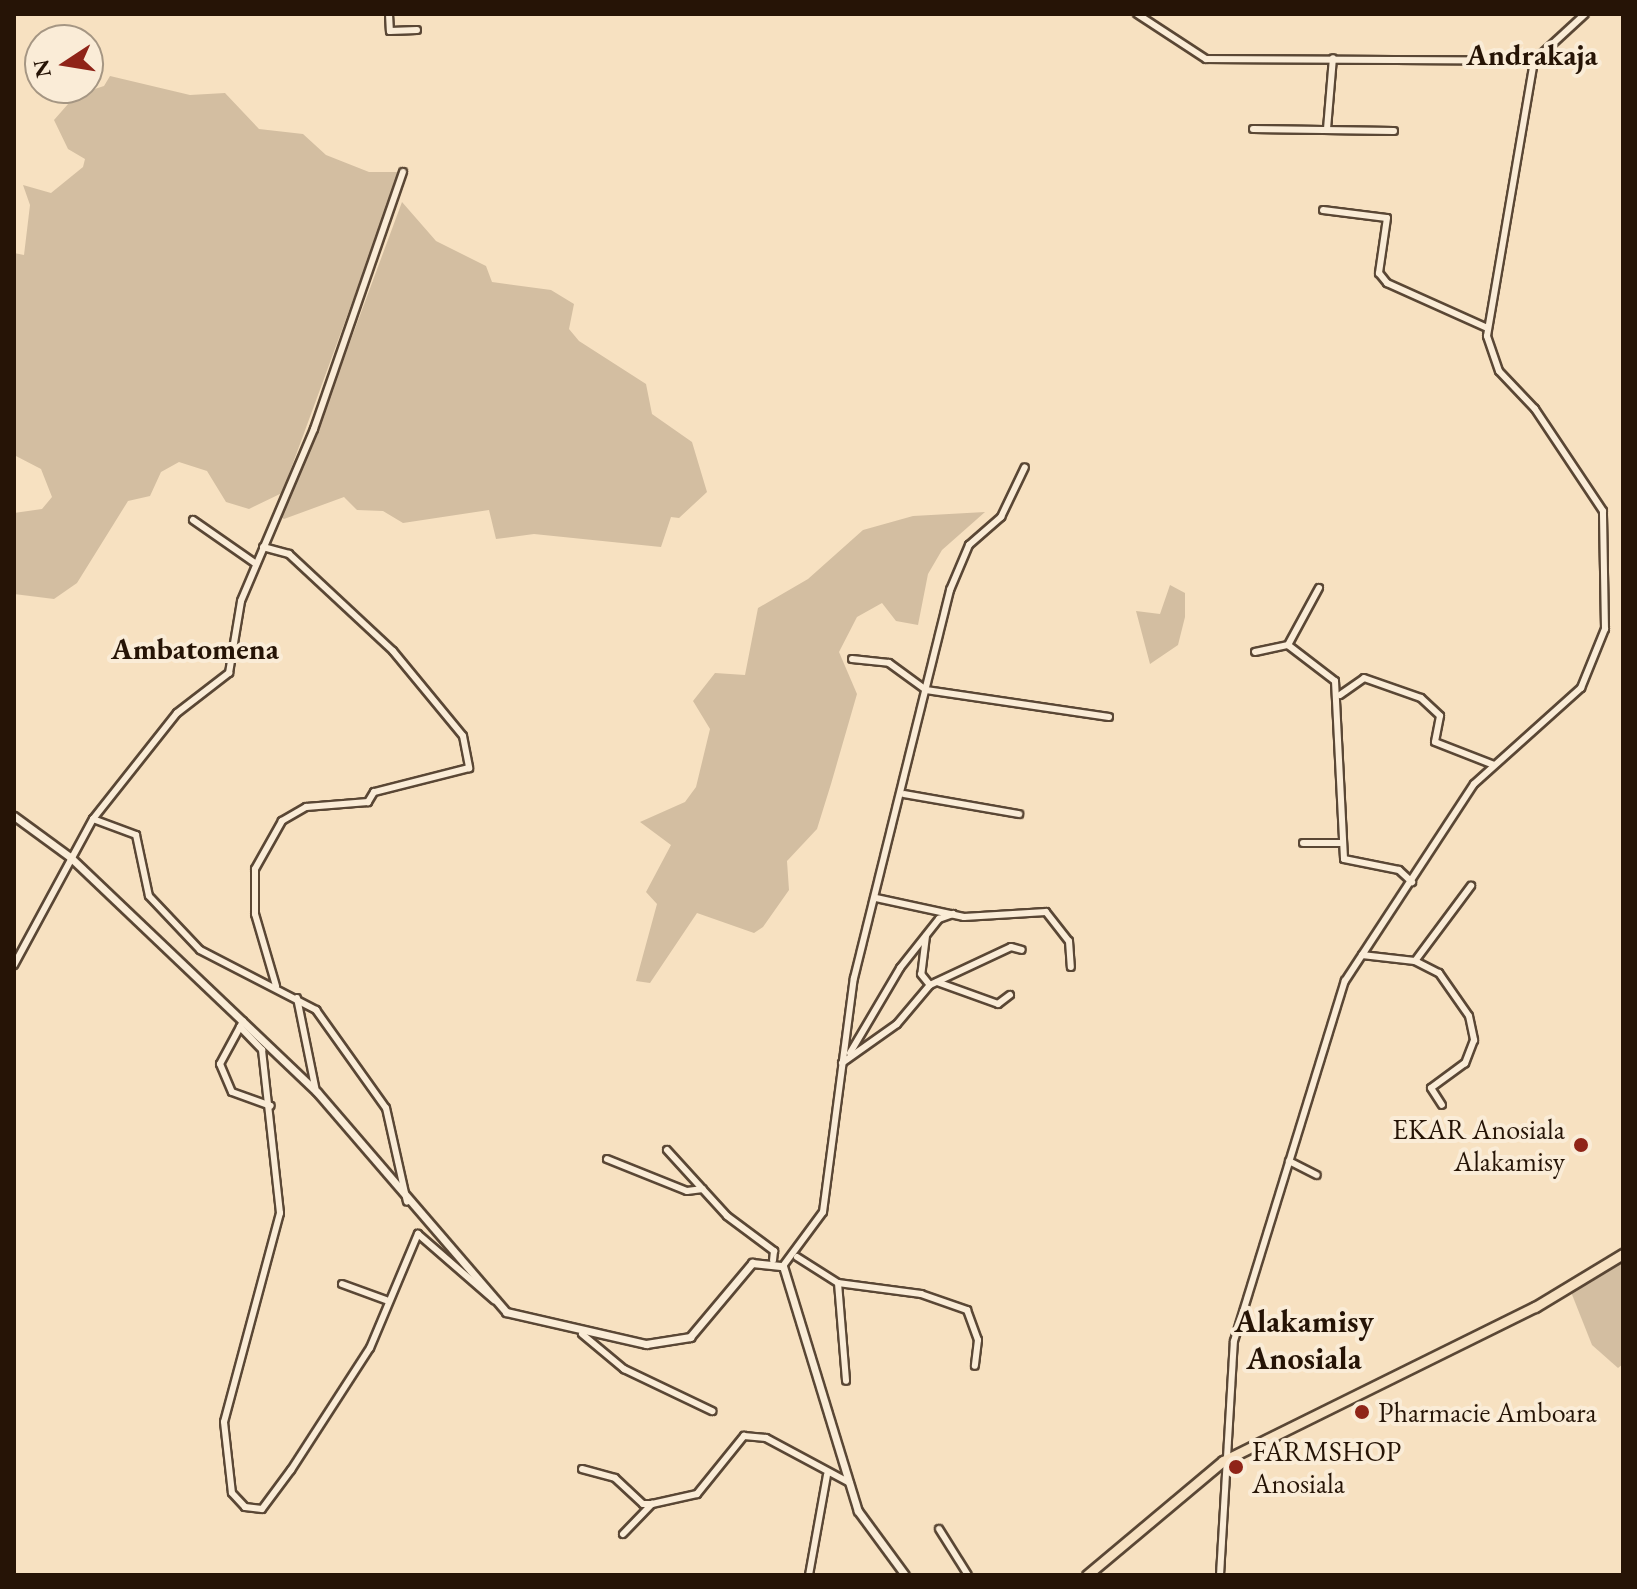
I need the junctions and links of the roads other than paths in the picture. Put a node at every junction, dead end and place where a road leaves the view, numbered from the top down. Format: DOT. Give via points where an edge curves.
graph roads {
  1 [pos="389,14"];
  2 [pos="1137,14"];
  3 [pos="1585,14"];
  4 [pos="417,30"];
  5 [pos="1333,58"];
  6 [pos="1534,61"];
  7 [pos="1253,129"];
  8 [pos="1327,129"];
  9 [pos="1394,131"];
  10 [pos="403,172"];
  11 [pos="1323,210"];
  12 [pos="1487,328"];
  13 [pos="1025,467"];
  14 [pos="193,520"];
  15 [pos="263,547"];
  16 [pos="256,564"];
  17 [pos="1319,588"];
  18 [pos="1288,645"];
  19 [pos="1255,652"];
  20 [pos="852,659"];
  21 [pos="926,690"];
  22 [pos="1340,695"];
  23 [pos="1109,717"];
  24 [pos="1494,765"];
  25 [pos="904,794"];
  26 [pos="1019,814"];
  27 [pos="14,816"];
  28 [pos="93,819"];
  29 [pos="1303,843"];
  30 [pos="1340,843"];
  31 [pos="70,857"];
  32 [pos="1412,882"];
  33 [pos="1471,886"];
  34 [pos="876,898"];
  35 [pos="953,914"];
  36 [pos="926,934"];
  37 [pos="1022,950"];
  38 [pos="1362,955"];
  39 [pos="1415,961"];
  40 [pos="14,965"];
  41 [pos="1071,967"];
  42 [pos="933,984"];
  43 [pos="276,986"];
  44 [pos="1010,995"];
  45 [pos="297,998"];
  46 [pos="241,1024"];
  47 [pos="850,1053"];
  48 [pos="840,1065"];
  49 [pos="317,1092"];
  50 [pos="1442,1105"];
  51 [pos="271,1106"];
  52 [pos="667,1150"];
  53 [pos="607,1159"];
  54 [pos="1289,1161"];
  55 [pos="1317,1175"];
  56 [pos="703,1189"];
  57 [pos="407,1202"];
  58 [pos="1623,1254"];
  59 [pos="797,1257"];
  60 [pos="773,1260"];
  61 [pos="783,1266"];
  62 [pos="838,1283"];
  63 [pos="342,1284"];
  64 [pos="386,1300"];
  65 [pos="494,1300"];
  66 [pos="582,1334"];
  67 [pos="975,1366"];
  68 [pos="846,1381"];
  69 [pos="712,1411"];
  70 [pos="1223,1461"];
  71 [pos="582,1469"];
  72 [pos="827,1475"];
  73 [pos="850,1483"];
  74 [pos="652,1504"];
  75 [pos="939,1529"];
  76 [pos="623,1534"];
  77 [pos="809,1575"];
  78 [pos="905,1575"];
  79 [pos="968,1575"];
  80 [pos="1087,1575"];
  81 [pos="1220,1575"];
  1 -- 4 [label="street" via="390,31"];
  2 -- 5 [label="street" via="1206,59"];
  3 -- 6 [label="street"];
  5 -- 6 [label="street"];
  5 -- 8 [label="street"];
  6 -- 12 [label="street"];
  7 -- 8 [label="street"];
  8 -- 9 [label="street"];
  10 -- 15 [label="street" via="314,429"];
  11 -- 12 [label="street" via="1387,218 1379,273 1387,283"];
  12 -- 24 [label="street" via="1490,357 1540,416 1603,511 1605,629 1581,688"];
  13 -- 21 [label="street" via="1001,517 969,545"];
  14 -- 16 [label="street"];
  15 -- 16 [label="street"];
  15 -- 43 [label="street" via="289,554 393,651 463,736 469,768 374,792 368,802 306,807 282,821 255,869 255,914"];
  16 -- 28 [label="street" via="241,601 229,673 177,713"];
  17 -- 18 [label="street"];
  18 -- 19 [label="street"];
  18 -- 22 [label="street" via="1335,681"];
  20 -- 21 [label="street" via="889,663"];
  21 -- 23 [label="street"];
  21 -- 25 [label="street"];
  22 -- 24 [label="street" via="1364,678 1421,698 1440,716 1435,742"];
  22 -- 30 [label="street"];
  24 -- 32 [label="street" via="1447,821"];
  25 -- 26 [label="street"];
  25 -- 34 [label="street"];
  27 -- 31 [label="street"];
  28 -- 31 [label="street"];
  28 -- 43 [label="street" via="136,835 149,896 190,940 227,970"];
  29 -- 30 [label="street"];
  30 -- 32 [label="street" via="1344,859 1399,870"];
  31 -- 40 [label="street"];
  31 -- 46 [label="street"];
  32 -- 38 [label="street"];
  33 -- 39 [label="street"];
  34 -- 35 [label="street"];
  34 -- 48 [label="street"];
  35 -- 36 [label="street"];
  35 -- 41 [label="street" via="1046,912 1069,941"];
  36 -- 42 [label="street" via="921,974"];
  36 -- 47 [label="street"];
  37 -- 42 [label="street" via="1011,947"];
  38 -- 39 [label="street"];
  38 -- 54 [label="street" via="1345,981"];
  39 -- 50 [label="street" via="1439,973 1472,1028 1465,1063 1431,1088"];
  42 -- 44 [label="street" via="998,1004"];
  42 -- 47 [label="street" via="897,1024"];
  43 -- 45 [label="street"];
  45 -- 49 [label="street"];
  45 -- 57 [label="street" via="316,1010 386,1108"];
  46 -- 49 [label="street"];
  46 -- 51 [label="street" via="262,1050"];
  46 -- 51 [label="street" via="220,1064 232,1092"];
  47 -- 48 [label="street"];
  48 -- 59 [label="street" via="823,1212"];
  49 -- 57 [label="street"];
  51 -- 64 [label="street" via="280,1213 222,1452 232,1493 245,1507 262,1509 291,1470 370,1348"];
  52 -- 56 [label="street"];
  53 -- 56 [label="street" via="687,1191"];
  54 -- 55 [label="street"];
  54 -- 70 [label="street" via="1234,1341"];
  56 -- 60 [label="street" via="774,1251"];
  57 -- 65 [label="street"];
  58 -- 70 [label="main road" via="1535,1307"];
  59 -- 61 [label="street"];
  59 -- 62 [label="street"];
  60 -- 61 [label="street"];
  60 -- 66 [label="street" via="740,1274 690,1337 646,1344"];
  61 -- 73 [label="street"];
  62 -- 67 [label="street" via="921,1294 967,1310 978,1340"];
  62 -- 68 [label="street"];
  63 -- 64 [label="street"];
  64 -- 65 [label="street" via="418,1234"];
  65 -- 66 [label="street" via="506,1312"];
  66 -- 69 [label="street" via="624,1369"];
  70 -- 80 [label="main road"];
  70 -- 81 [label="street"];
  71 -- 74 [label="street" via="615,1478"];
  72 -- 73 [label="street"];
  72 -- 74 [label="street" via="766,1438 744,1436 697,1494"];
  72 -- 77 [label="street"];
  73 -- 78 [label="street" via="877,1543"];
  74 -- 76 [label="street"];
  75 -- 79 [label="street"];
}
